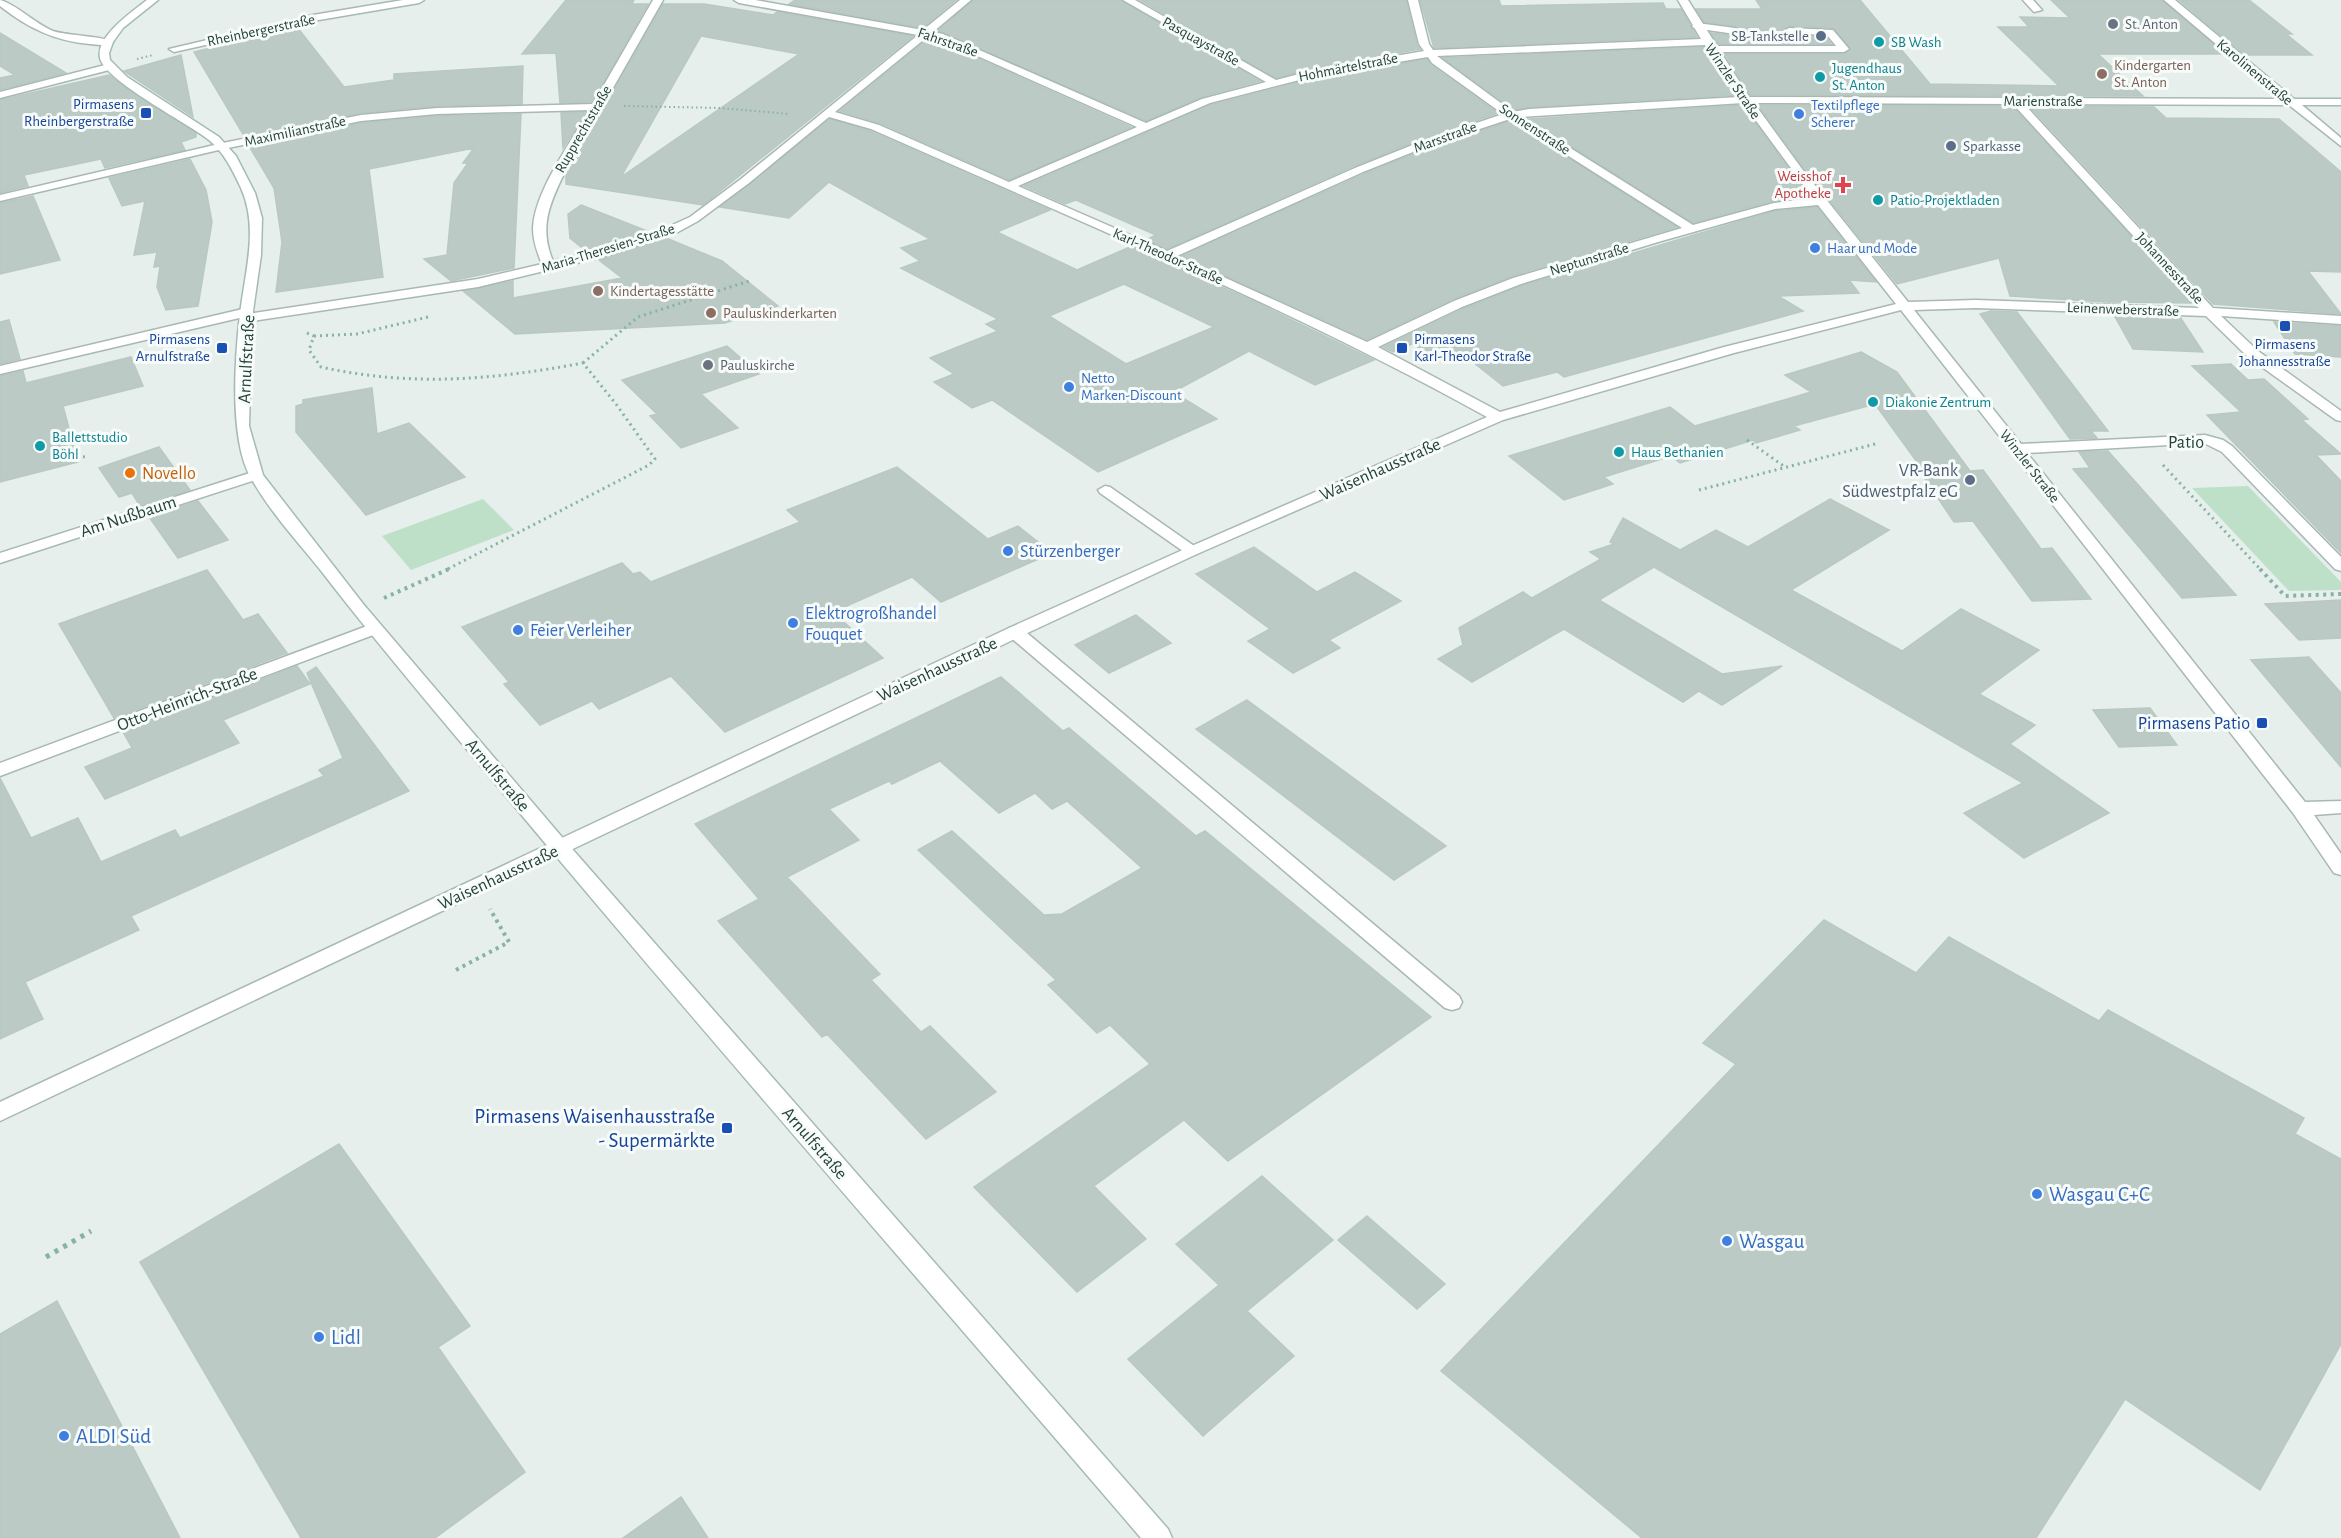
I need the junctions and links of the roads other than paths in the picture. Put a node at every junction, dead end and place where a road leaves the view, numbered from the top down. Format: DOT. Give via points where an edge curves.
graph roads {
  1 [pos="153,0"];
  2 [pos="419,0"];
  3 [pos="658,0"];
  4 [pos="739,0"];
  5 [pos="966,0"];
  6 [pos="1128,0"];
  7 [pos="1413,0"];
  8 [pos="1683,0"];
  9 [pos="2028,0"];
  10 [pos="2169,0"];
  11 [pos="0,2"];
  12 [pos="776,3"];
  13 [pos="2037,10"];
  14 [pos="1697,26"];
  15 [pos="1735,31"];
  16 [pos="1789,31"];
  17 [pos="926,32"];
  18 [pos="108,42"];
  19 [pos="1710,45"];
  20 [pos="174,49"];
  21 [pos="1430,54"];
  22 [pos="109,67"];
  23 [pos="1274,83"];
  24 [pos="0,95"];
  25 [pos="1744,100"];
  26 [pos="2015,100"];
  27 [pos="2292,102"];
  28 [pos="2341,102"];
  29 [pos="595,107"];
  30 [pos="1511,115"];
  31 [pos="827,116"];
  32 [pos="1144,126"];
  33 [pos="2341,143"];
  34 [pos="223,146"];
  35 [pos="1009,186"];
  36 [pos="0,198"];
  37 [pos="1819,201"];
  38 [pos="1692,229"];
  39 [pos="1167,256"];
  40 [pos="549,266"];
  41 [pos="1904,306"];
  42 [pos="2211,312"];
  43 [pos="247,315"];
  44 [pos="2341,320"];
  45 [pos="1369,346"];
  46 [pos="0,370"];
  47 [pos="1498,417"];
  48 [pos="2341,417"];
  49 [pos="2016,448"];
  50 [pos="256,475"];
  51 [pos="1106,490"];
  52 [pos="1192,551"];
  53 [pos="0,558"];
  54 [pos="2341,566"];
  55 [pos="375,628"];
  56 [pos="1015,632"];
  57 [pos="0,770"];
  58 [pos="2341,807"];
  59 [pos="2300,809"];
  60 [pos="560,848"];
  61 [pos="2341,868"];
  62 [pos="1452,1002"];
  63 [pos="0,1112"];
  64 [pos="1159,1538"];
  1 -- 18 [label="street" via="120,26"];
  2 -- 20 [label="street, Rheinbergerstraße" via="303,20"];
  3 -- 29 [label="street, Rupprechtstraße"];
  4 -- 12 [label="street, Fahrstraße"];
  5 -- 17 [label="street, Maria-Theresien-Straße"];
  6 -- 23 [label="street, Pasquaystraße"];
  7 -- 21 [label="street, Sonnenstraße"];
  8 -- 14 [label="street, Winzler Straße"];
  9 -- 13 [label="street"];
  10 -- 27 [label="street, Karolinenstraße"];
  11 -- 18 [label="street" via="48,34"];
  12 -- 17 [label="street, Fahrstraße"];
  14 -- 15 [label="street"];
  14 -- 19 [label="street, Winzler Straße"];
  16 -- 19 [label="street, Hohmärtelstraße" via="1830,32 1844,49"];
  17 -- 31 [label="street, Maria-Theresien-Straße"];
  17 -- 32 [label="street, Fahrstraße" via="957,42"];
  18 -- 22 [label="street" via="104,53"];
  19 -- 21 [label="street, Hohmärtelstraße"];
  19 -- 25 [label="street, Winzler Straße"];
  21 -- 23 [label="street, Hohmärtelstraße" via="1356,64"];
  21 -- 30 [label="street, Sonnenstraße"];
  22 -- 24 [label="street"];
  22 -- 34 [label="street, Arnulfstraße"];
  23 -- 32 [label="street, Hohmärtelstraße" via="1206,101"];
  25 -- 26 [label="street, Marienstraße"];
  25 -- 30 [label="street, Marsstraße" via="1568,108"];
  25 -- 37 [label="street, Winzler Straße"];
  26 -- 27 [label="street, Marienstraße"];
  26 -- 42 [label="street, Johannesstraße"];
  27 -- 28 [label="street, Marienstraße"];
  27 -- 33 [label="street, Karolinenstraße"];
  29 -- 34 [label="street, Maximilianstraße" via="403,113"];
  29 -- 40 [label="street, Rupprechtstraße" via="558,174 539,221 539,244"];
  30 -- 38 [label="street, Sonnenstraße"];
  30 -- 39 [label="street, Marsstraße" via="1359,170"];
  31 -- 35 [label="street, Karl-Theodor-Straße" via="867,124"];
  31 -- 40 [label="street, Maria-Theresien-Straße" via="694,219 651,238"];
  32 -- 35 [label="street, Hohmärtelstraße"];
  34 -- 36 [label="street, Maximilianstraße"];
  34 -- 43 [label="street, Arnulfstraße" via="242,177 256,218"];
  35 -- 39 [label="street, Karl-Theodor-Straße"];
  37 -- 38 [label="street, Neptunstraße" via="1774,206"];
  37 -- 41 [label="street, Winzler Straße"];
  38 -- 45 [label="street, Neptunstraße" via="1516,281"];
  39 -- 45 [label="street, Karl-Theodor-Straße"];
  40 -- 43 [label="street, Maria-Theresien-Straße" via="478,283"];
  41 -- 42 [label="street, Leinenweberstraße" via="1976,304"];
  41 -- 47 [label="street, Waisenhausstraße" via="1730,350"];
  41 -- 49 [label="street, Winzler Straße"];
  42 -- 44 [label="street, Leinenweberstraße"];
  42 -- 48 [label="street, Johannesstraße" via="2253,354"];
  43 -- 46 [label="street, Maria-Theresien-Straße"];
  43 -- 50 [label="street, Arnulfstraße" via="242,426"];
  45 -- 47 [label="street, Karl-Theodor-Straße"];
  47 -- 52 [label="street, Waisenhausstraße"];
  49 -- 54 [label="street, Patio" via="2205,439 2218,443"];
  49 -- 59 [label="street, Winzler Straße"];
  50 -- 53 [label="street, Am Nußbaum"];
  50 -- 55 [label="street, Arnulfstraße"];
  51 -- 52 [label="street"];
  52 -- 56 [label="street, Waisenhausstraße"];
  55 -- 57 [label="street, Otto-Heinrich-Straße"];
  55 -- 60 [label="street, Arnulfstraße"];
  56 -- 60 [label="street, Waisenhausstraße"];
  56 -- 62 [label="street"];
  58 -- 59 [label="street"];
  59 -- 61 [label="street, Winzler Straße"];
  60 -- 63 [label="street, Waisenhausstraße"];
  60 -- 64 [label="street, Arnulfstraße"];
}
